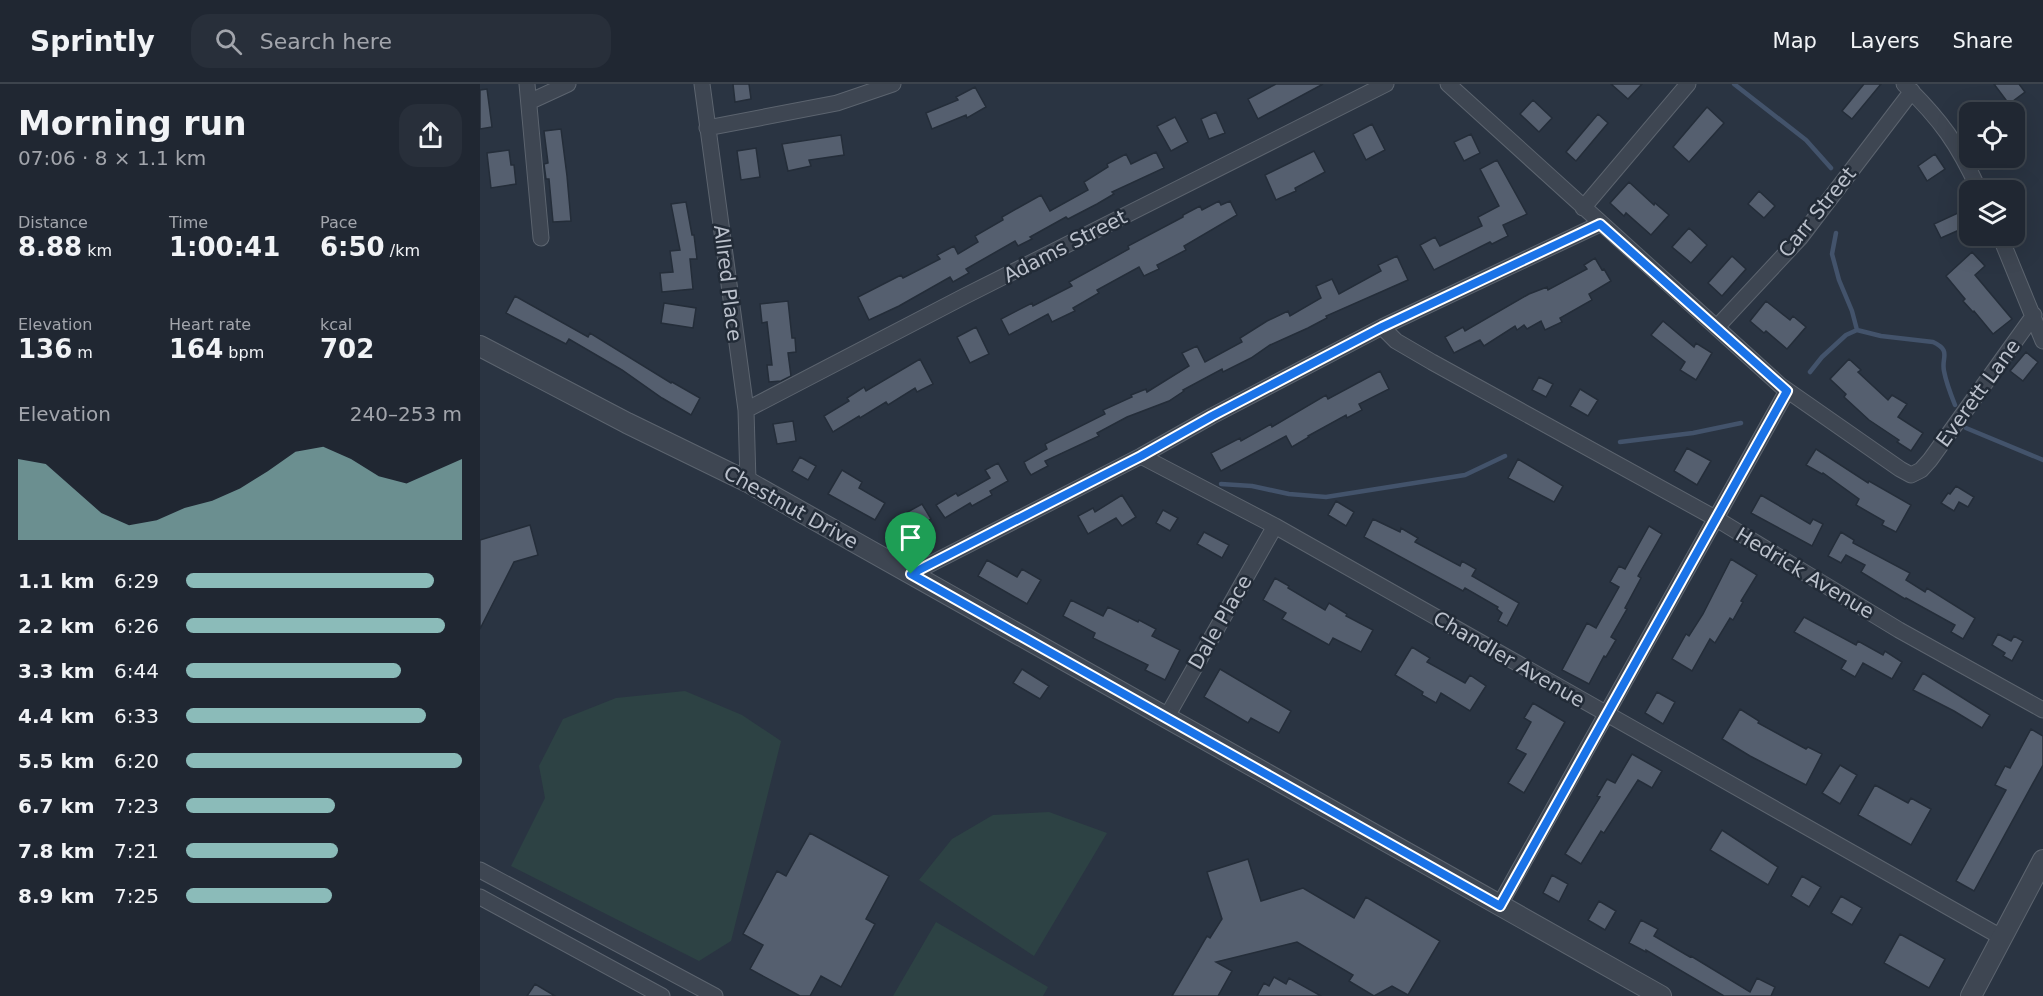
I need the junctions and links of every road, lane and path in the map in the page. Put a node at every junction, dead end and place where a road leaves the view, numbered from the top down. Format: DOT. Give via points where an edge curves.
graph roads {
  1 [pos="527,84"];
  2 [pos="568,84"];
  3 [pos="702,84"];
  4 [pos="893,84"];
  5 [pos="1386,84"];
  6 [pos="1448,84"];
  7 [pos="1688,84"];
  8 [pos="1908,88"];
  9 [pos="860,90"];
  10 [pos="529,102"];
  11 [pos="708,128"];
  12 [pos="1975,180"];
  13 [pos="1583,208"];
  14 [pos="1600,224"];
  15 [pos="541,238"];
  16 [pos="2004,246"];
  17 [pos="2034,315"];
  18 [pos="1382,327"];
  19 [pos="1717,327"];
  20 [pos="2043,341"];
  21 [pos="480,346"];
  22 [pos="1787,391"];
  23 [pos="746,410"];
  24 [pos="1141,456"];
  25 [pos="748,482"];
  26 [pos="1715,518"];
  27 [pos="1275,526"];
  28 [pos="911,574"];
  29 [pos="2043,710"];
  30 [pos="1607,714"];
  31 [pos="1166,718"];
  32 [pos="2043,860"];
  33 [pos="480,870"];
  34 [pos="480,897"];
  35 [pos="1500,906"];
  36 [pos="2001,937"];
  37 [pos="662,996"];
  38 [pos="715,996"];
  39 [pos="1661,996"];
  40 [pos="1971,996"];
  1 -- 10 [label="street"];
  2 -- 10 [label="street"];
  3 -- 11 [label="street, Allred Place"];
  4 -- 9 [label="street"];
  5 -- 23 [label="street, Adams Street"];
  6 -- 13 [label="street"];
  7 -- 13 [label="street"];
  8 -- 12 [label="street" via="1948,131"];
  8 -- 19 [label="street, Carr Street" via="1800,238"];
  9 -- 11 [label="street" via="837,103"];
  10 -- 15 [label="street"];
  11 -- 23 [label="street, Allred Place"];
  13 -- 14 [label="street"];
  14 -- 18 [label="street"];
  14 -- 19 [label="street"];
  16 -- 17 [label="street, Everett Lane"];
  17 -- 20 [label="street, Everett Lane"];
  17 -- 22 [label="street, Everett Lane" via="1921,470 1911,475"];
  18 -- 24 [label="street"];
  18 -- 26 [label="street, Hedrick Avenue" via="1396,341 1432,362"];
  19 -- 22 [label="street"];
  21 -- 25 [label="street, Chestnut Drive"];
  22 -- 26 [label="street"];
  23 -- 25 [label="street, Allred Place"];
  24 -- 27 [label="street, Chandler Avenue"];
  24 -- 28 [label="street"];
  25 -- 28 [label="street, Chestnut Drive"];
  26 -- 29 [label="street, Hedrick Avenue" via="1899,630"];
  26 -- 30 [label="street"];
  27 -- 30 [label="street, Chandler Avenue"];
  27 -- 31 [label="street, Dale Place"];
  28 -- 31 [label="street, Chestnut Drive"];
  30 -- 35 [label="street"];
  30 -- 36 [label="street, Chandler Avenue"];
  31 -- 35 [label="street, Chestnut Drive"];
  32 -- 36 [label="street"];
  33 -- 38 [label="street"];
  34 -- 37 [label="street"];
  35 -- 39 [label="street, Chestnut Drive"];
  36 -- 40 [label="street"];
}
